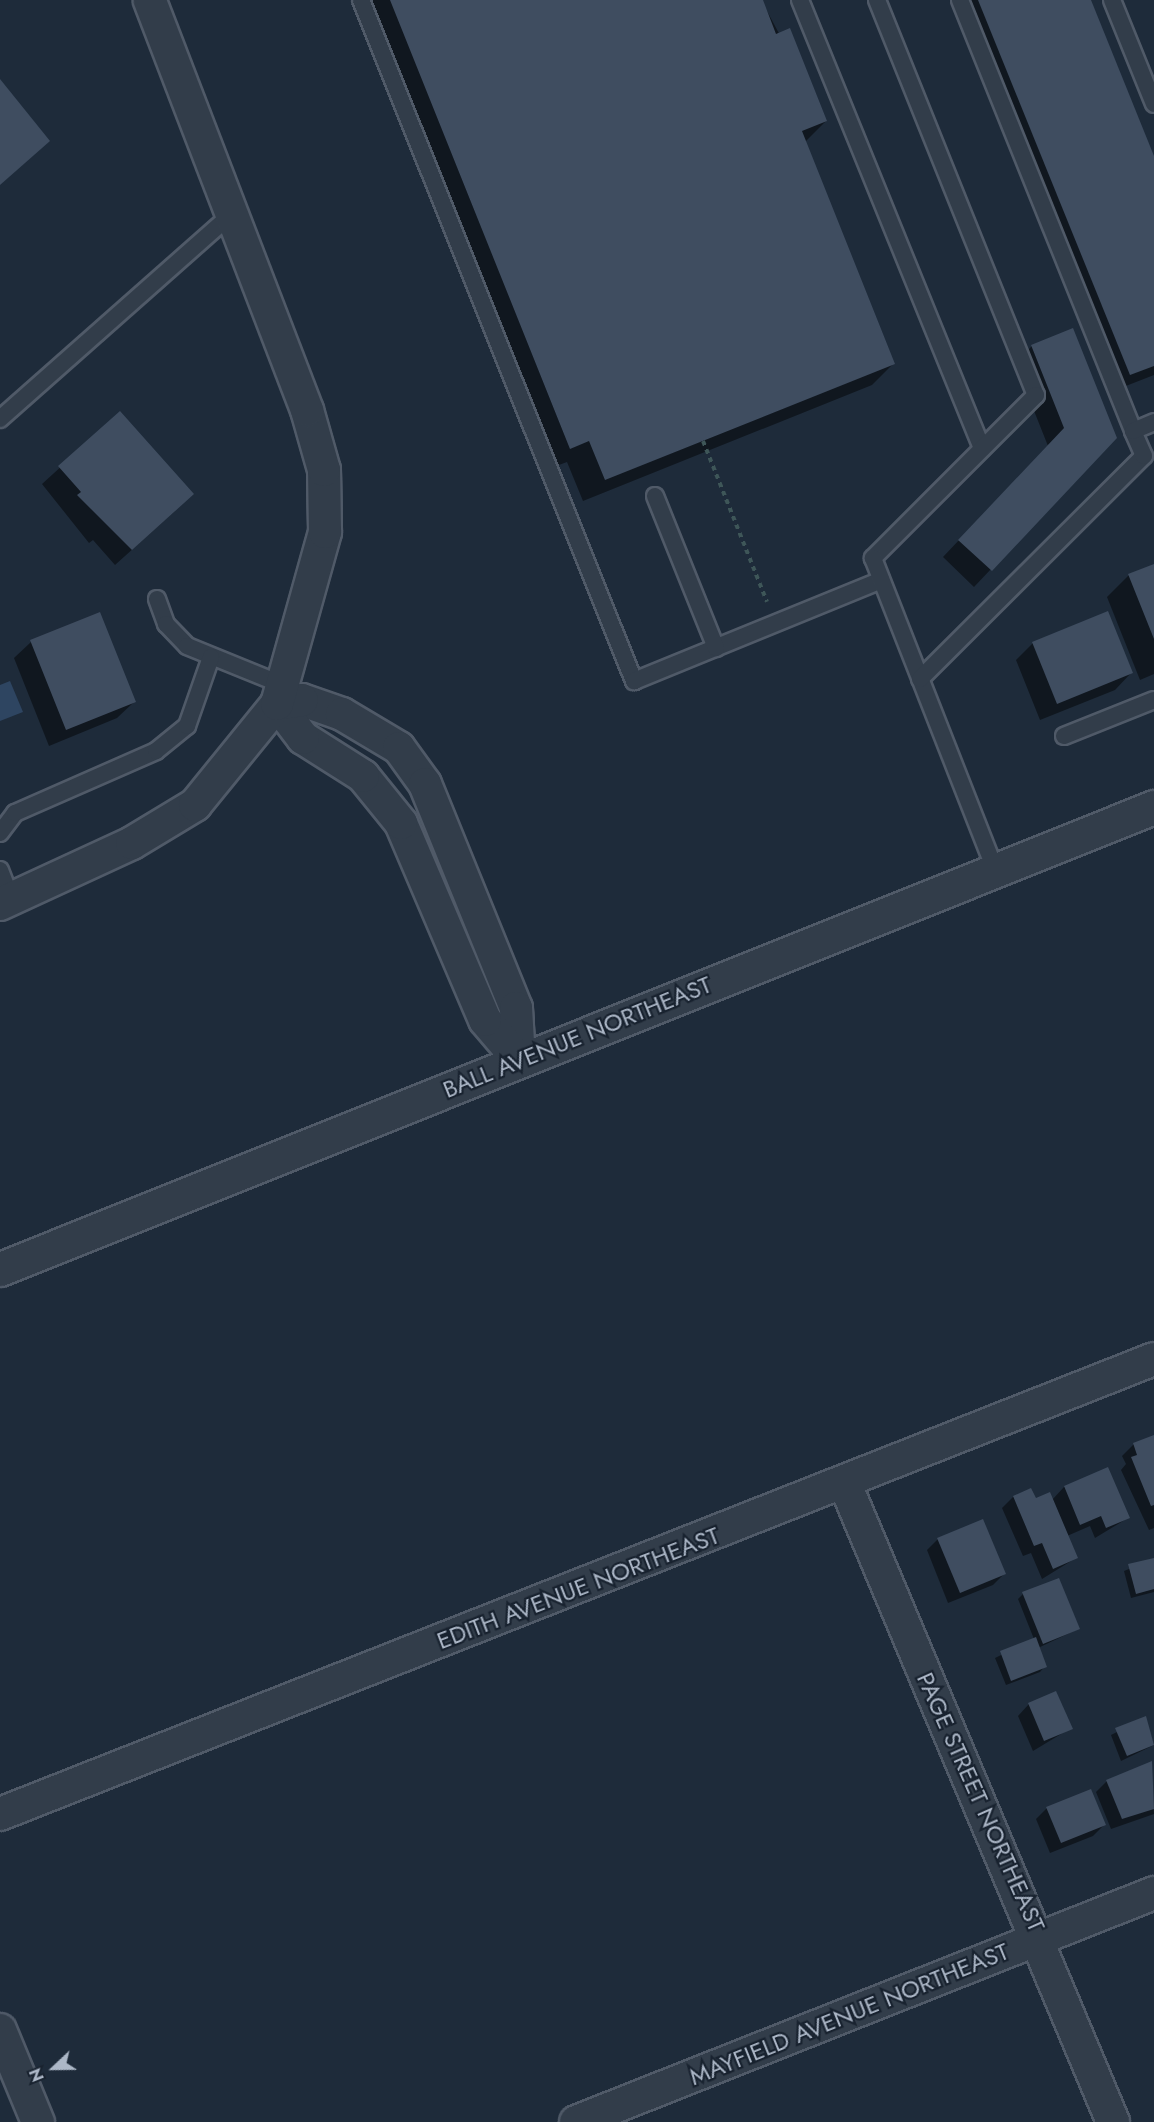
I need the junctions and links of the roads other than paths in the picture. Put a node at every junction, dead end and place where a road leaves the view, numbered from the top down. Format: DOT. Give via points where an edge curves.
graph roads {
  1 [pos="150,0"];
  2 [pos="361,0"];
  3 [pos="800,0"];
  4 [pos="878,0"];
  5 [pos="960,0"];
  6 [pos="1112,0"];
  7 [pos="1154,104"];
  8 [pos="233,213"];
  9 [pos="0,419"];
  10 [pos="1154,422"];
  11 [pos="1134,431"];
  12 [pos="982,449"];
  13 [pos="655,496"];
  14 [pos="881,580"];
  15 [pos="157,599"];
  16 [pos="716,648"];
  17 [pos="211,657"];
  18 [pos="920,679"];
  19 [pos="280,694"];
  20 [pos="1154,700"];
  21 [pos="1064,736"];
  22 [pos="1154,807"];
  23 [pos="0,833"];
  24 [pos="0,870"];
  25 [pos="995,870"];
  26 [pos="6,902"];
  27 [pos="519,1060"];
  28 [pos="0,1269"];
  29 [pos="1154,1359"];
  30 [pos="845,1484"];
  31 [pos="0,1814"];
  32 [pos="1154,1893"];
  33 [pos="1041,1938"];
  34 [pos="0,2030"];
  35 [pos="38,2122"];
  36 [pos="576,2122"];
  37 [pos="1113,2122"];
  1 -- 8 [label="street"];
  2 -- 16 [label="lane" via="634,681"];
  3 -- 12 [label="lane"];
  4 -- 12 [label="lane" via="1036,395"];
  5 -- 11 [label="lane"];
  6 -- 7 [label="lane"];
  8 -- 9 [label="lane"];
  8 -- 19 [label="street" via="287,351 324,470 325,532"];
  10 -- 11 [label="lane"];
  11 -- 18 [label="lane" via="1144,456"];
  12 -- 14 [label="lane" via="873,558"];
  13 -- 16 [label="lane"];
  14 -- 16 [label="lane"];
  14 -- 18 [label="lane"];
  15 -- 17 [label="lane" via="166,624 187,646"];
  17 -- 19 [label="lane"];
  17 -- 23 [label="lane" via="187,726 156,751 15,813"];
  18 -- 25 [label="lane"];
  19 -- 26 [label="street" via="195,805 132,843"];
  19 -- 27 [label="street" via="303,738 363,776 400,823 485,1020"];
  19 -- 27 [label="street" via="342,714 399,748 425,784 516,1008"];
  20 -- 21 [label="lane"];
  22 -- 25 [label="street, BALL AVENUE NORTHEAST"];
  24 -- 26 [label="lane"];
  25 -- 27 [label="street, BALL AVENUE NORTHEAST"];
  27 -- 28 [label="street, BALL AVENUE NORTHEAST"];
  29 -- 30 [label="street, EDITH AVENUE NORTHEAST"];
  30 -- 31 [label="street, EDITH AVENUE NORTHEAST"];
  30 -- 33 [label="street, PAGE STREET NORTHEAST"];
  32 -- 33 [label="street, MAYFIELD AVENUE NORTHEAST"];
  33 -- 36 [label="street, MAYFIELD AVENUE NORTHEAST"];
  33 -- 37 [label="street, PAGE STREET NORTHEAST"];
  34 -- 35 [label="street"];
}
